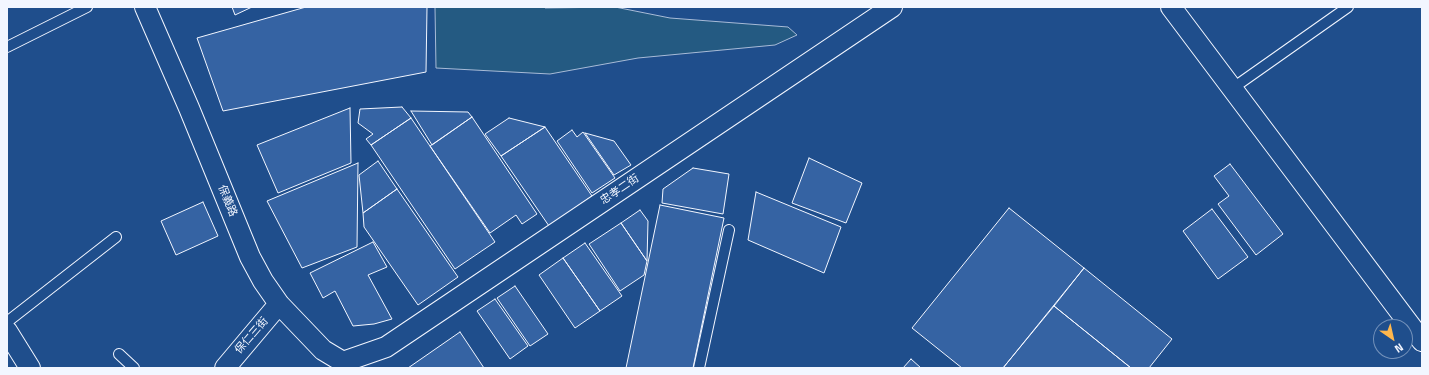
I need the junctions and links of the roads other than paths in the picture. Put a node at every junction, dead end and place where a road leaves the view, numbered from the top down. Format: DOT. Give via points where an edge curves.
graph roads {
  1 [pos="87,7"];
  2 [pos="145,7"];
  3 [pos="892,7"];
  4 [pos="1171,7"];
  5 [pos="1348,7"];
  6 [pos="7,47"];
  7 [pos="1232,88"];
  8 [pos="729,230"];
  9 [pos="116,237"];
  10 [pos="279,304"];
  11 [pos="7,322"];
  12 [pos="7,331"];
  13 [pos="1422,341"];
  14 [pos="119,354"];
  15 [pos="346,365"];
  16 [pos="30,368"];
  17 [pos="134,368"];
  18 [pos="225,368"];
  19 [pos="699,368"];
  1 -- 6 [label="lane"];
  2 -- 10 [label="street, 保義路" via="250,257"];
  3 -- 15 [label="street, 忠孝二街" via="386,347"];
  4 -- 7 [label="street"];
  5 -- 7 [label="lane"];
  7 -- 13 [label="street"];
  8 -- 19 [label="lane"];
  9 -- 11 [label="lane"];
  10 -- 15 [label="street, 保義路" via="323,350"];
  10 -- 18 [label="street, 保仁三街"];
  12 -- 16 [label="street"];
  14 -- 17 [label="lane"];
}
